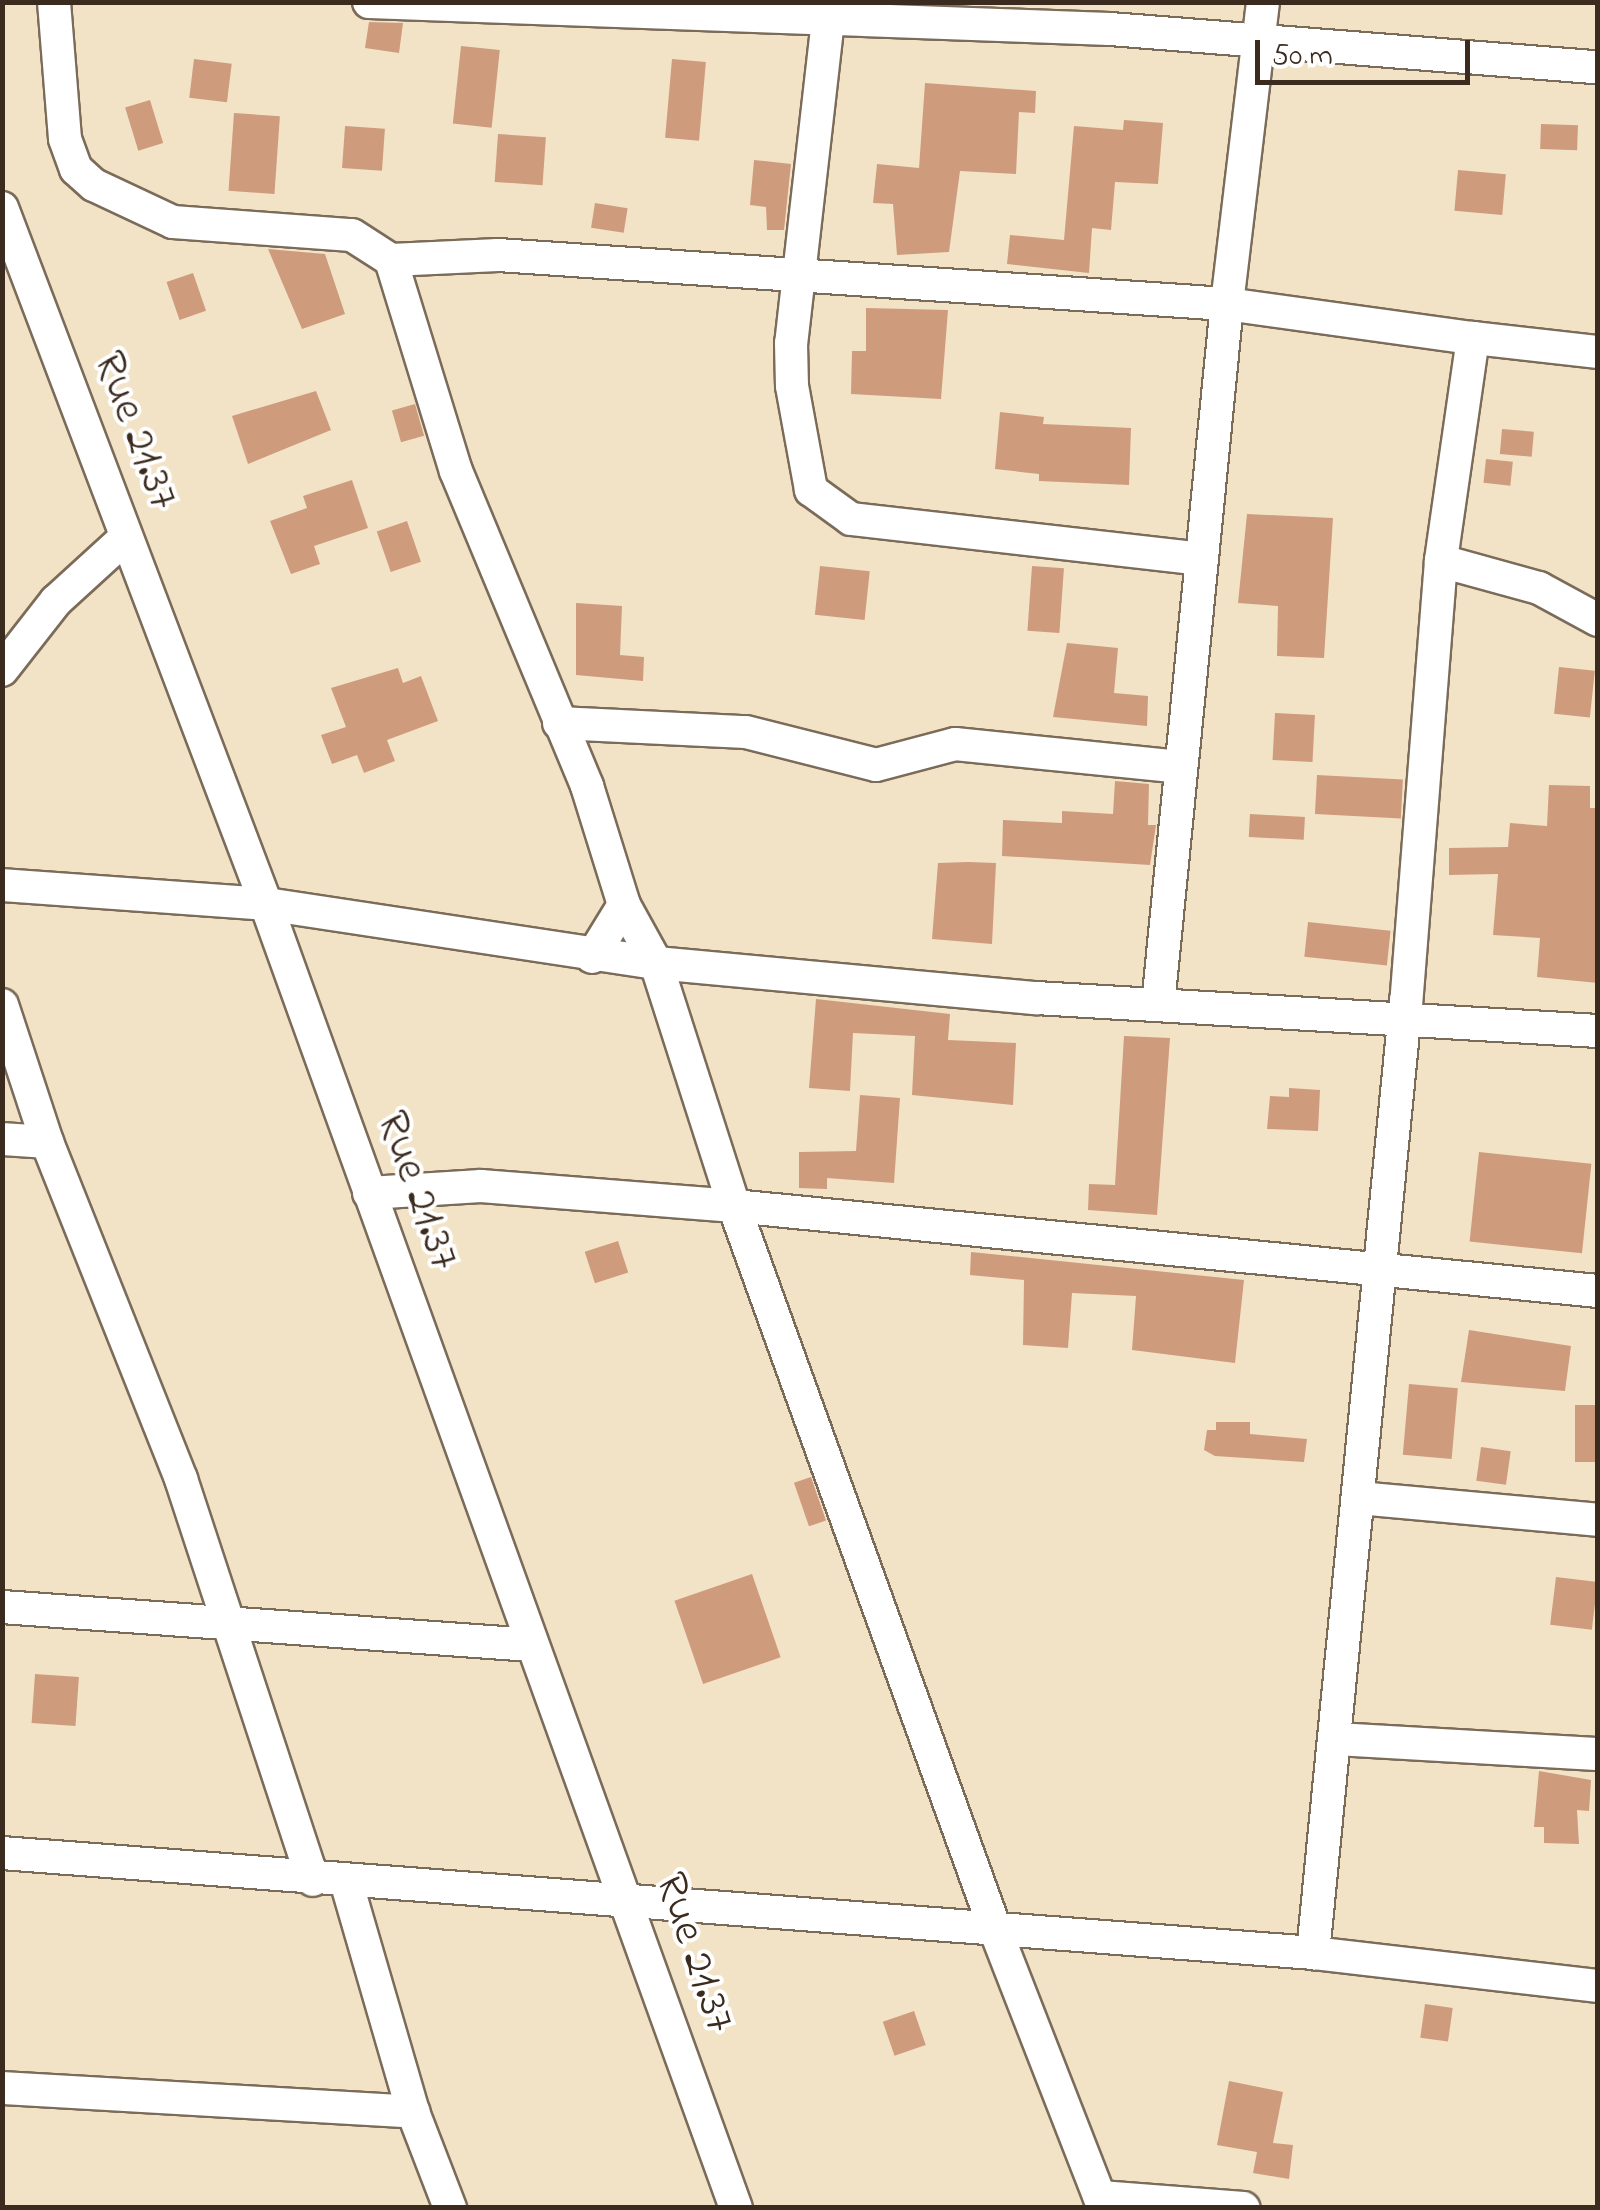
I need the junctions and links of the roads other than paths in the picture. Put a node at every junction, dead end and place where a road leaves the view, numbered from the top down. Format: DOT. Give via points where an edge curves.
graph roads {
  1 [pos="54,2"];
  2 [pos="369,2"];
  3 [pos="1263,2"];
  4 [pos="825,11"];
  5 [pos="1261,42"];
  6 [pos="1598,67"];
  7 [pos="2,208"];
  8 [pos="391,260"];
  9 [pos="804,275"];
  10 [pos="1227,304"];
  11 [pos="1472,338"];
  12 [pos="1598,352"];
  13 [pos="126,537"];
  14 [pos="1202,559"];
  15 [pos="1441,562"];
  16 [pos="1598,620"];
  17 [pos="2,670"];
  18 [pos="559,724"];
  19 [pos="1180,767"];
  20 [pos="2,885"];
  21 [pos="266,904"];
  22 [pos="624,904"];
  23 [pos="592,957"];
  24 [pos="656,964"];
  25 [pos="2,1005"];
  26 [pos="1158,1005"];
  27 [pos="1404,1021"];
  28 [pos="1598,1031"];
  29 [pos="2,1139"];
  30 [pos="48,1142"];
  31 [pos="369,1193"];
  32 [pos="734,1206"];
  33 [pos="1380,1270"];
  34 [pos="1598,1291"];
  35 [pos="1358,1498"];
  36 [pos="1598,1520"];
  37 [pos="2,1606"];
  38 [pos="228,1623"];
  39 [pos="531,1646"];
  40 [pos="1334,1739"];
  41 [pos="1598,1754"];
  42 [pos="2,1852"];
  43 [pos="330,1881"];
  44 [pos="626,1898"];
  45 [pos="996,1929"];
  46 [pos="1314,1953"];
  47 [pos="1598,1986"];
  48 [pos="2,2088"];
  49 [pos="413,2112"];
  50 [pos="1102,2202"];
  51 [pos="450,2208"];
  52 [pos="736,2208"];
  53 [pos="1244,2208"];
  1 -- 8 [label="street" via="66,139 76,170 94,185 172,222 352,235"];
  2 -- 4 [label="street"];
  3 -- 5 [label="street"];
  4 -- 5 [label="street"];
  4 -- 9 [label="street"];
  5 -- 6 [label="street"];
  5 -- 10 [label="street"];
  7 -- 13 [label="street, Rue 21.37"];
  8 -- 9 [label="street" via="498,255"];
  8 -- 18 [label="street" via="456,471"];
  9 -- 10 [label="street"];
  9 -- 14 [label="street" via="792,386 811,490 828,508 851,519"];
  10 -- 11 [label="street"];
  10 -- 14 [label="street"];
  11 -- 12 [label="street"];
  11 -- 15 [label="street"];
  13 -- 17 [label="street" via="56,601"];
  13 -- 21 [label="street, Rue 21.37"];
  14 -- 19 [label="street"];
  15 -- 16 [label="street" via="1539,588"];
  15 -- 27 [label="street"];
  18 -- 19 [label="street" via="746,732 876,765 955,744"];
  18 -- 22 [label="street"];
  19 -- 26 [label="street"];
  20 -- 21 [label="street"];
  21 -- 23 [label="street"];
  21 -- 31 [label="street, Rue 21.37"];
  22 -- 23 [label="street"];
  22 -- 24 [label="street"];
  23 -- 24 [label="street"];
  24 -- 26 [label="street"];
  24 -- 32 [label="street"];
  25 -- 30 [label="street"];
  26 -- 27 [label="street"];
  27 -- 28 [label="street"];
  27 -- 33 [label="street"];
  29 -- 30 [label="street"];
  30 -- 38 [label="street" via="181,1478"];
  31 -- 32 [label="street" via="481,1186"];
  31 -- 39 [label="street, Rue 21.37"];
  32 -- 33 [label="street"];
  32 -- 45 [label="street"];
  33 -- 34 [label="street"];
  33 -- 35 [label="street"];
  35 -- 36 [label="street"];
  35 -- 40 [label="street"];
  37 -- 38 [label="street"];
  38 -- 39 [label="street"];
  38 -- 43 [label="street"];
  39 -- 44 [label="street, Rue 21.37"];
  40 -- 41 [label="street"];
  40 -- 46 [label="street"];
  42 -- 43 [label="street"];
  43 -- 44 [label="street"];
  43 -- 49 [label="street"];
  44 -- 45 [label="street"];
  44 -- 52 [label="street, Rue 21.37"];
  45 -- 46 [label="street"];
  45 -- 50 [label="street"];
  46 -- 47 [label="street"];
  48 -- 49 [label="street"];
  49 -- 51 [label="street"];
  50 -- 53 [label="street"];
}
